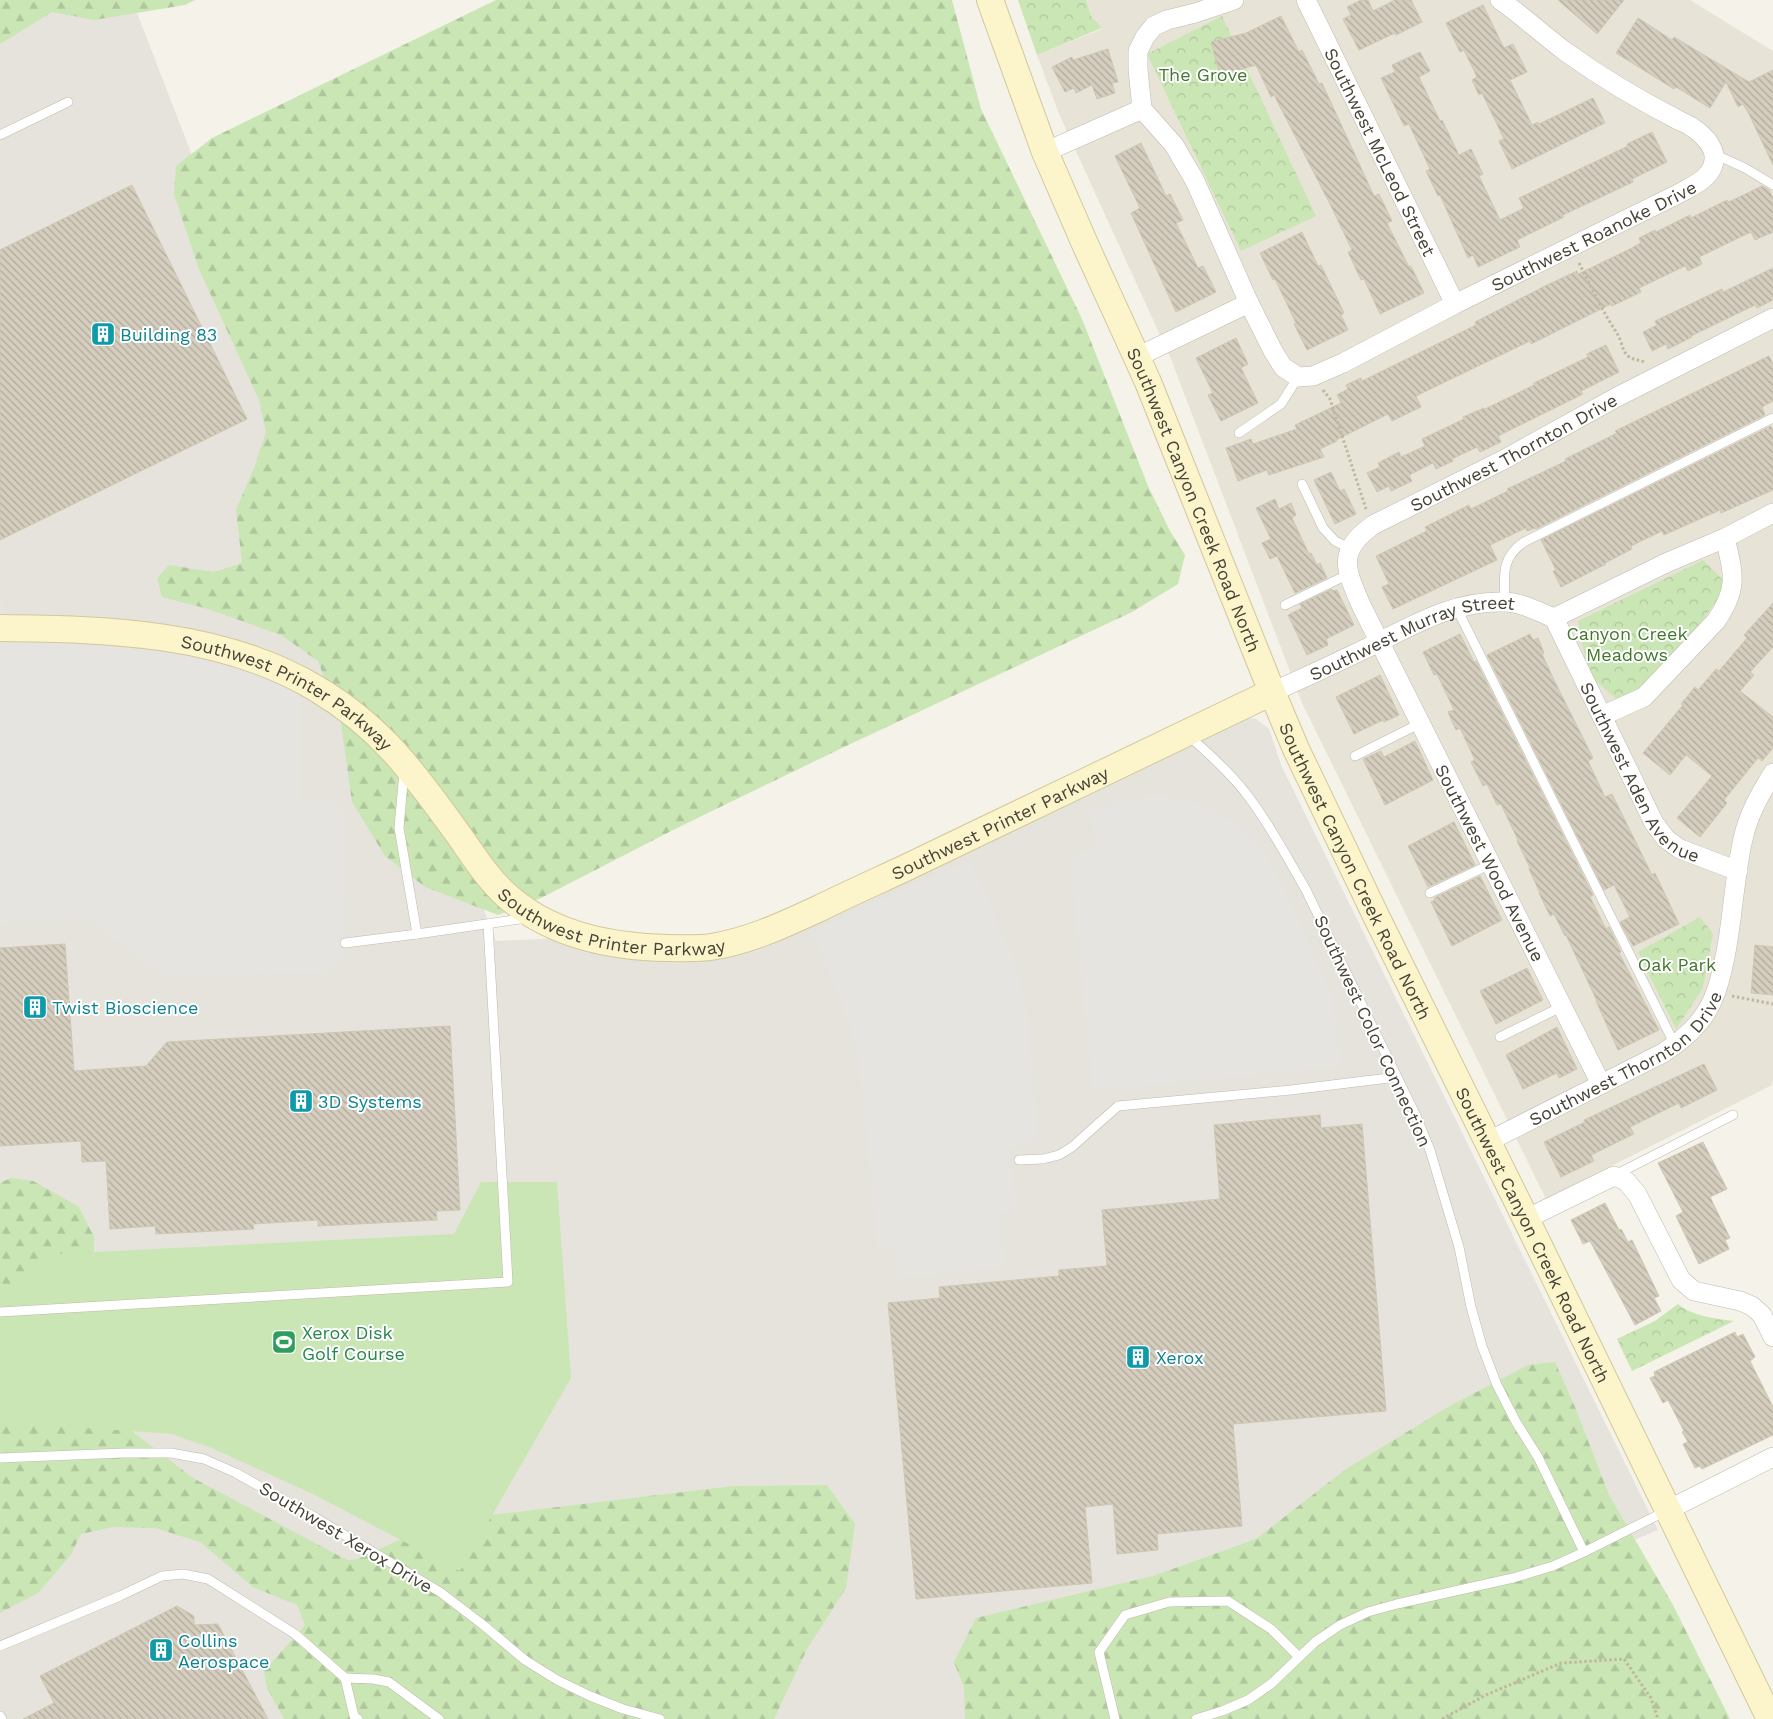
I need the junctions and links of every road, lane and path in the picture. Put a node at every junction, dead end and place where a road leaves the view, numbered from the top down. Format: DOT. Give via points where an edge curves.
graph roads {
  1 [pos="990,0"];
  2 [pos="1234,0"];
  3 [pos="1306,0"];
  4 [pos="1500,0"];
  5 [pos="68,102"];
  6 [pos="1142,109"];
  7 [pos="0,135"];
  8 [pos="1045,152"];
  9 [pos="1714,154"];
  10 [pos="1773,185"];
  11 [pos="1570,246"];
  12 [pos="1249,303"];
  13 [pos="1455,304"];
  14 [pos="1773,318"];
  15 [pos="1137,357"];
  16 [pos="1645,362"];
  17 [pos="1305,376"];
  18 [pos="1773,418"];
  19 [pos="1239,433"];
  20 [pos="1302,484"];
  21 [pos="1773,513"];
  22 [pos="1373,525"];
  23 [pos="1725,538"];
  24 [pos="1350,548"];
  25 [pos="1349,574"];
  26 [pos="1505,602"];
  27 [pos="1285,606"];
  28 [pos="1456,607"];
  29 [pos="1554,618"];
  30 [pos="0,628"];
  31 [pos="1379,642"];
  32 [pos="1272,692"];
  33 [pos="1602,716"];
  34 [pos="1420,724"];
  35 [pos="1185,733"];
  36 [pos="1355,756"];
  37 [pos="405,763"];
  38 [pos="1773,773"];
  39 [pos="1491,864"];
  40 [pos="1738,871"];
  41 [pos="1430,894"];
  42 [pos="535,916"];
  43 [pos="488,924"];
  44 [pos="418,934"];
  45 [pos="345,943"];
  46 [pos="1732,996"];
  47 [pos="1773,1004"];
  48 [pos="1561,1007"];
  49 [pos="1500,1037"];
  50 [pos="1675,1045"];
  51 [pos="1397,1077"];
  52 [pos="1601,1084"];
  53 [pos="1733,1115"];
  54 [pos="1487,1142"];
  55 [pos="1019,1160"];
  56 [pos="1614,1176"];
  57 [pos="1526,1219"];
  58 [pos="0,1312"];
  59 [pos="1773,1337"];
  60 [pos="1773,1457"];
  61 [pos="0,1458"];
  62 [pos="1668,1510"];
  63 [pos="1584,1552"];
  64 [pos="0,1646"];
  65 [pos="1299,1657"];
  66 [pos="345,1678"];
  67 [pos="358,1719"];
  68 [pos="439,1719"];
  69 [pos="660,1719"];
  70 [pos="1115,1719"];
  71 [pos="1196,1719"];
  72 [pos="1442,1719"];
  73 [pos="1658,1719"];
  74 [pos="1770,1719"];
  1 -- 8 [label="main road, Southwest Canyon Creek Road North"];
  2 -- 6 [label="street" via="1167,20 1154,26 1144,37 1138,52"];
  3 -- 13 [label="street, Southwest McLeod Street"];
  4 -- 9 [label="street" via="1612,83 1689,125 1705,137"];
  5 -- 7 [label="lane"];
  6 -- 8 [label="street"];
  6 -- 12 [label="street" via="1174,144 1195,181"];
  8 -- 15 [label="main road, Southwest Canyon Creek Road North"];
  9 -- 10 [label="lane"];
  9 -- 11 [label="street, Southwest Roanoke Drive" via="1711,172 1701,182"];
  11 -- 13 [label="street, Southwest Roanoke Drive"];
  11 -- 16 [label="path" via="1625,352 1634,360"];
  12 -- 15 [label="street"];
  12 -- 17 [label="street" via="1283,367"];
  13 -- 17 [label="street, Southwest Roanoke Drive" via="1343,363"];
  14 -- 22 [label="street, Southwest Thornton Drive"];
  15 -- 32 [label="main road, Southwest Canyon Creek Road North"];
  17 -- 19 [label="lane" via="1281,404"];
  17 -- 22 [label="path" via="1330,399"];
  18 -- 26 [label="lane" via="1512,550 1506,564"];
  20 -- 24 [label="lane" via="1323,528 1335,541"];
  21 -- 23 [label="street"];
  22 -- 24 [label="street, Southwest Thornton Drive"];
  23 -- 29 [label="street"];
  23 -- 33 [label="street" via="1733,569 1732,590 1716,621 1644,697"];
  24 -- 25 [label="street"];
  25 -- 27 [label="lane"];
  25 -- 31 [label="street"];
  26 -- 28 [label="street, Southwest Murray Street"];
  26 -- 29 [label="street, Southwest Murray Street"];
  28 -- 31 [label="street, Southwest Murray Street"];
  28 -- 50 [label="lane"];
  29 -- 33 [label="street, Southwest Aden Avenue"];
  30 -- 37 [label="main road, Southwest Printer Parkway" via="161,636 253,659 300,680 346,708 377,733"];
  31 -- 32 [label="street, Southwest Murray Street"];
  31 -- 34 [label="street, Southwest Wood Avenue"];
  32 -- 35 [label="main road, Southwest Printer Parkway"];
  32 -- 54 [label="main road, Southwest Canyon Creek Road North" via="1323,806"];
  33 -- 40 [label="street, Southwest Aden Avenue" via="1654,823 1666,839 1680,850"];
  34 -- 36 [label="lane"];
  34 -- 39 [label="street, Southwest Wood Avenue"];
  35 -- 42 [label="main road, Southwest Printer Parkway" via="819,908 740,942 693,949 614,944 583,937"];
  35 -- 51 [label="lane, Southwest Color Connection" via="1244,792 1286,854"];
  37 -- 42 [label="main road, Southwest Printer Parkway" via="490,878 518,906"];
  37 -- 44 [label="lane" via="399,828"];
  38 -- 40 [label="street, Southwest Thornton Drive" via="1748,823"];
  39 -- 41 [label="lane"];
  39 -- 48 [label="street, Southwest Wood Avenue"];
  40 -- 50 [label="street, Southwest Thornton Drive" via="1718,987 1697,1024"];
  42 -- 43 [label="lane"];
  43 -- 44 [label="lane"];
  43 -- 58 [label="lane" via="508,1282"];
  44 -- 45 [label="lane"];
  46 -- 47 [label="path"];
  48 -- 49 [label="lane"];
  48 -- 52 [label="street, Southwest Wood Avenue"];
  50 -- 52 [label="street, Southwest Thornton Drive"];
  51 -- 55 [label="lane" via="1118,1106 1072,1147 1058,1155"];
  51 -- 63 [label="lane, Southwest Color Connection" via="1430,1150 1459,1247 1482,1346 1497,1385 1538,1457"];
  52 -- 54 [label="street, Southwest Thornton Drive"];
  53 -- 56 [label="lane"];
  54 -- 57 [label="main road, Southwest Canyon Creek Road North"];
  56 -- 57 [label="street"];
  56 -- 59 [label="street" via="1626,1181 1637,1194 1681,1280 1694,1291 1740,1300 1752,1306 1762,1315"];
  57 -- 62 [label="main road, Southwest Canyon Creek Road North"];
  60 -- 62 [label="street"];
  61 -- 69 [label="lane, Southwest Xerox Drive" via="171,1453 204,1459 244,1477 440,1592 525,1660 558,1680 623,1709"];
  62 -- 63 [label="lane"];
  62 -- 74 [label="main road, Southwest Canyon Creek Road North"];
  63 -- 65 [label="lane" via="1514,1578 1368,1612 1340,1625"];
  64 -- 66 [label="lane" via="162,1576 183,1574 208,1579 295,1634"];
  65 -- 70 [label="lane" via="1271,1629 1228,1601 1169,1602 1125,1615 1099,1652"];
  65 -- 71 [label="lane" via="1271,1684 1248,1700"];
  66 -- 67 [label="lane" via="354,1716"];
  66 -- 68 [label="lane" via="389,1682"];
  72 -- 73 [label="path" via="1486,1695 1562,1663 1624,1660 1650,1698"];
}
